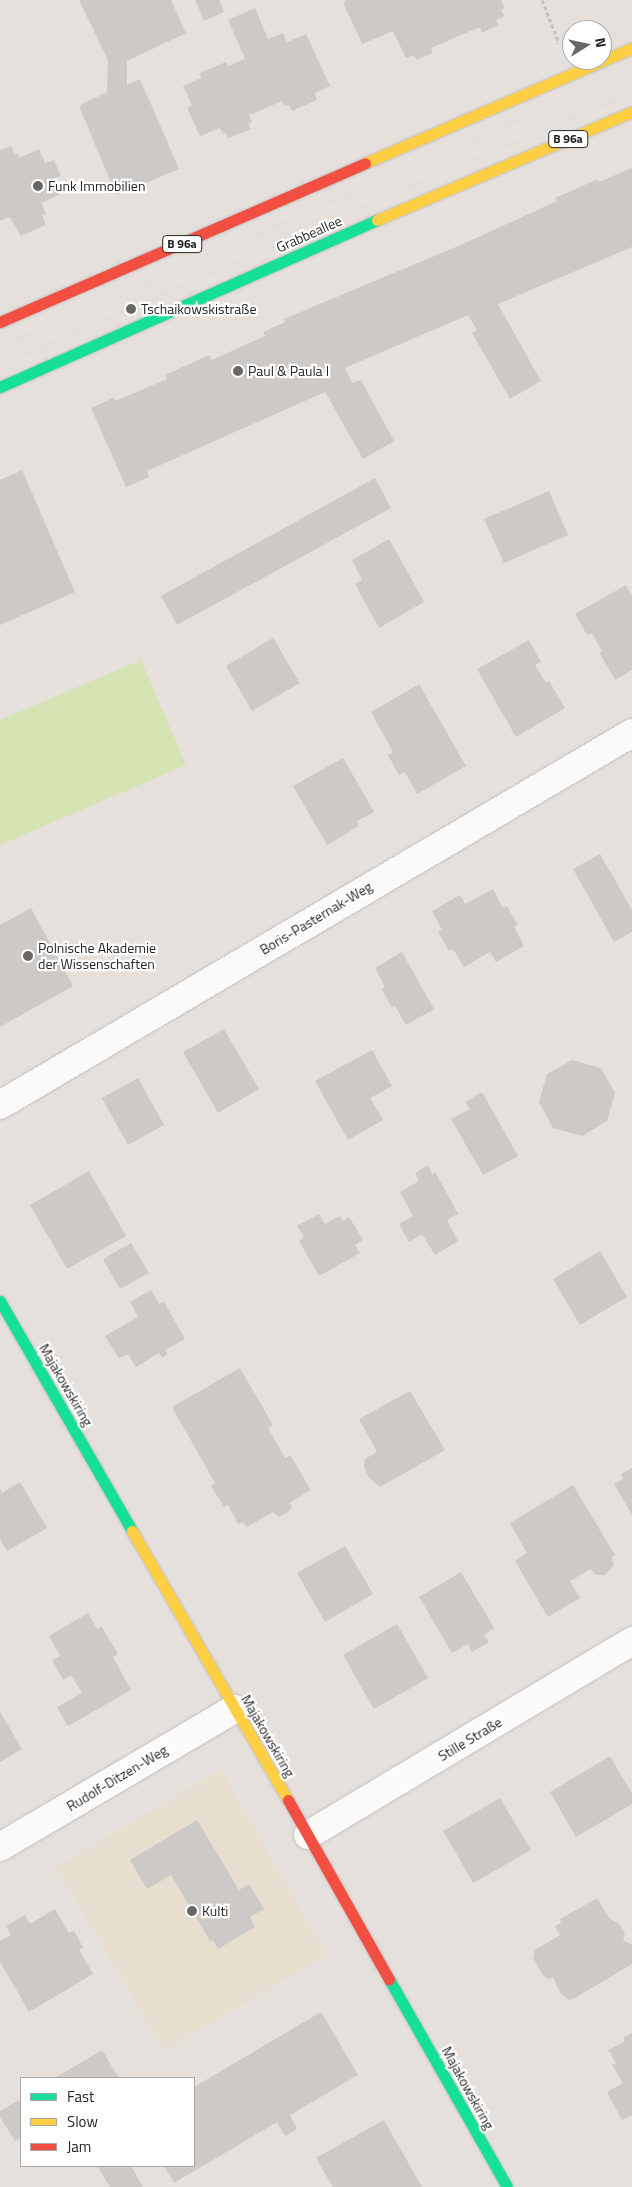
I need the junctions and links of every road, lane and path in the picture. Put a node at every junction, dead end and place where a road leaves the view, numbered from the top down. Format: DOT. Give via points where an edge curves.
graph roads {
  1 [pos="542,0"];
  2 [pos="561,46"];
  3 [pos="632,48"];
  4 [pos="632,112"];
  5 [pos="0,322"];
  6 [pos="0,387"];
  7 [pos="632,733"];
  8 [pos="0,1105"];
  9 [pos="0,1301"];
  10 [pos="632,1642"];
  11 [pos="234,1709"];
  12 [pos="308,1835"];
  13 [pos="0,1847"];
  14 [pos="507,2187"];
  1 -- 2 [label="path"];
  3 -- 5 [label="main road, B 96a"];
  4 -- 6 [label="main road, Grabbeallee / B 96a"];
  7 -- 8 [label="street, Boris-Pasternak-Weg"];
  9 -- 11 [label="main road, Majakowskiring"];
  10 -- 12 [label="street, Stille Straße"];
  11 -- 12 [label="main road, Majakowskiring"];
  11 -- 13 [label="street, Rudolf-Ditzen-Weg"];
  12 -- 14 [label="main road, Majakowskiring"];
}
